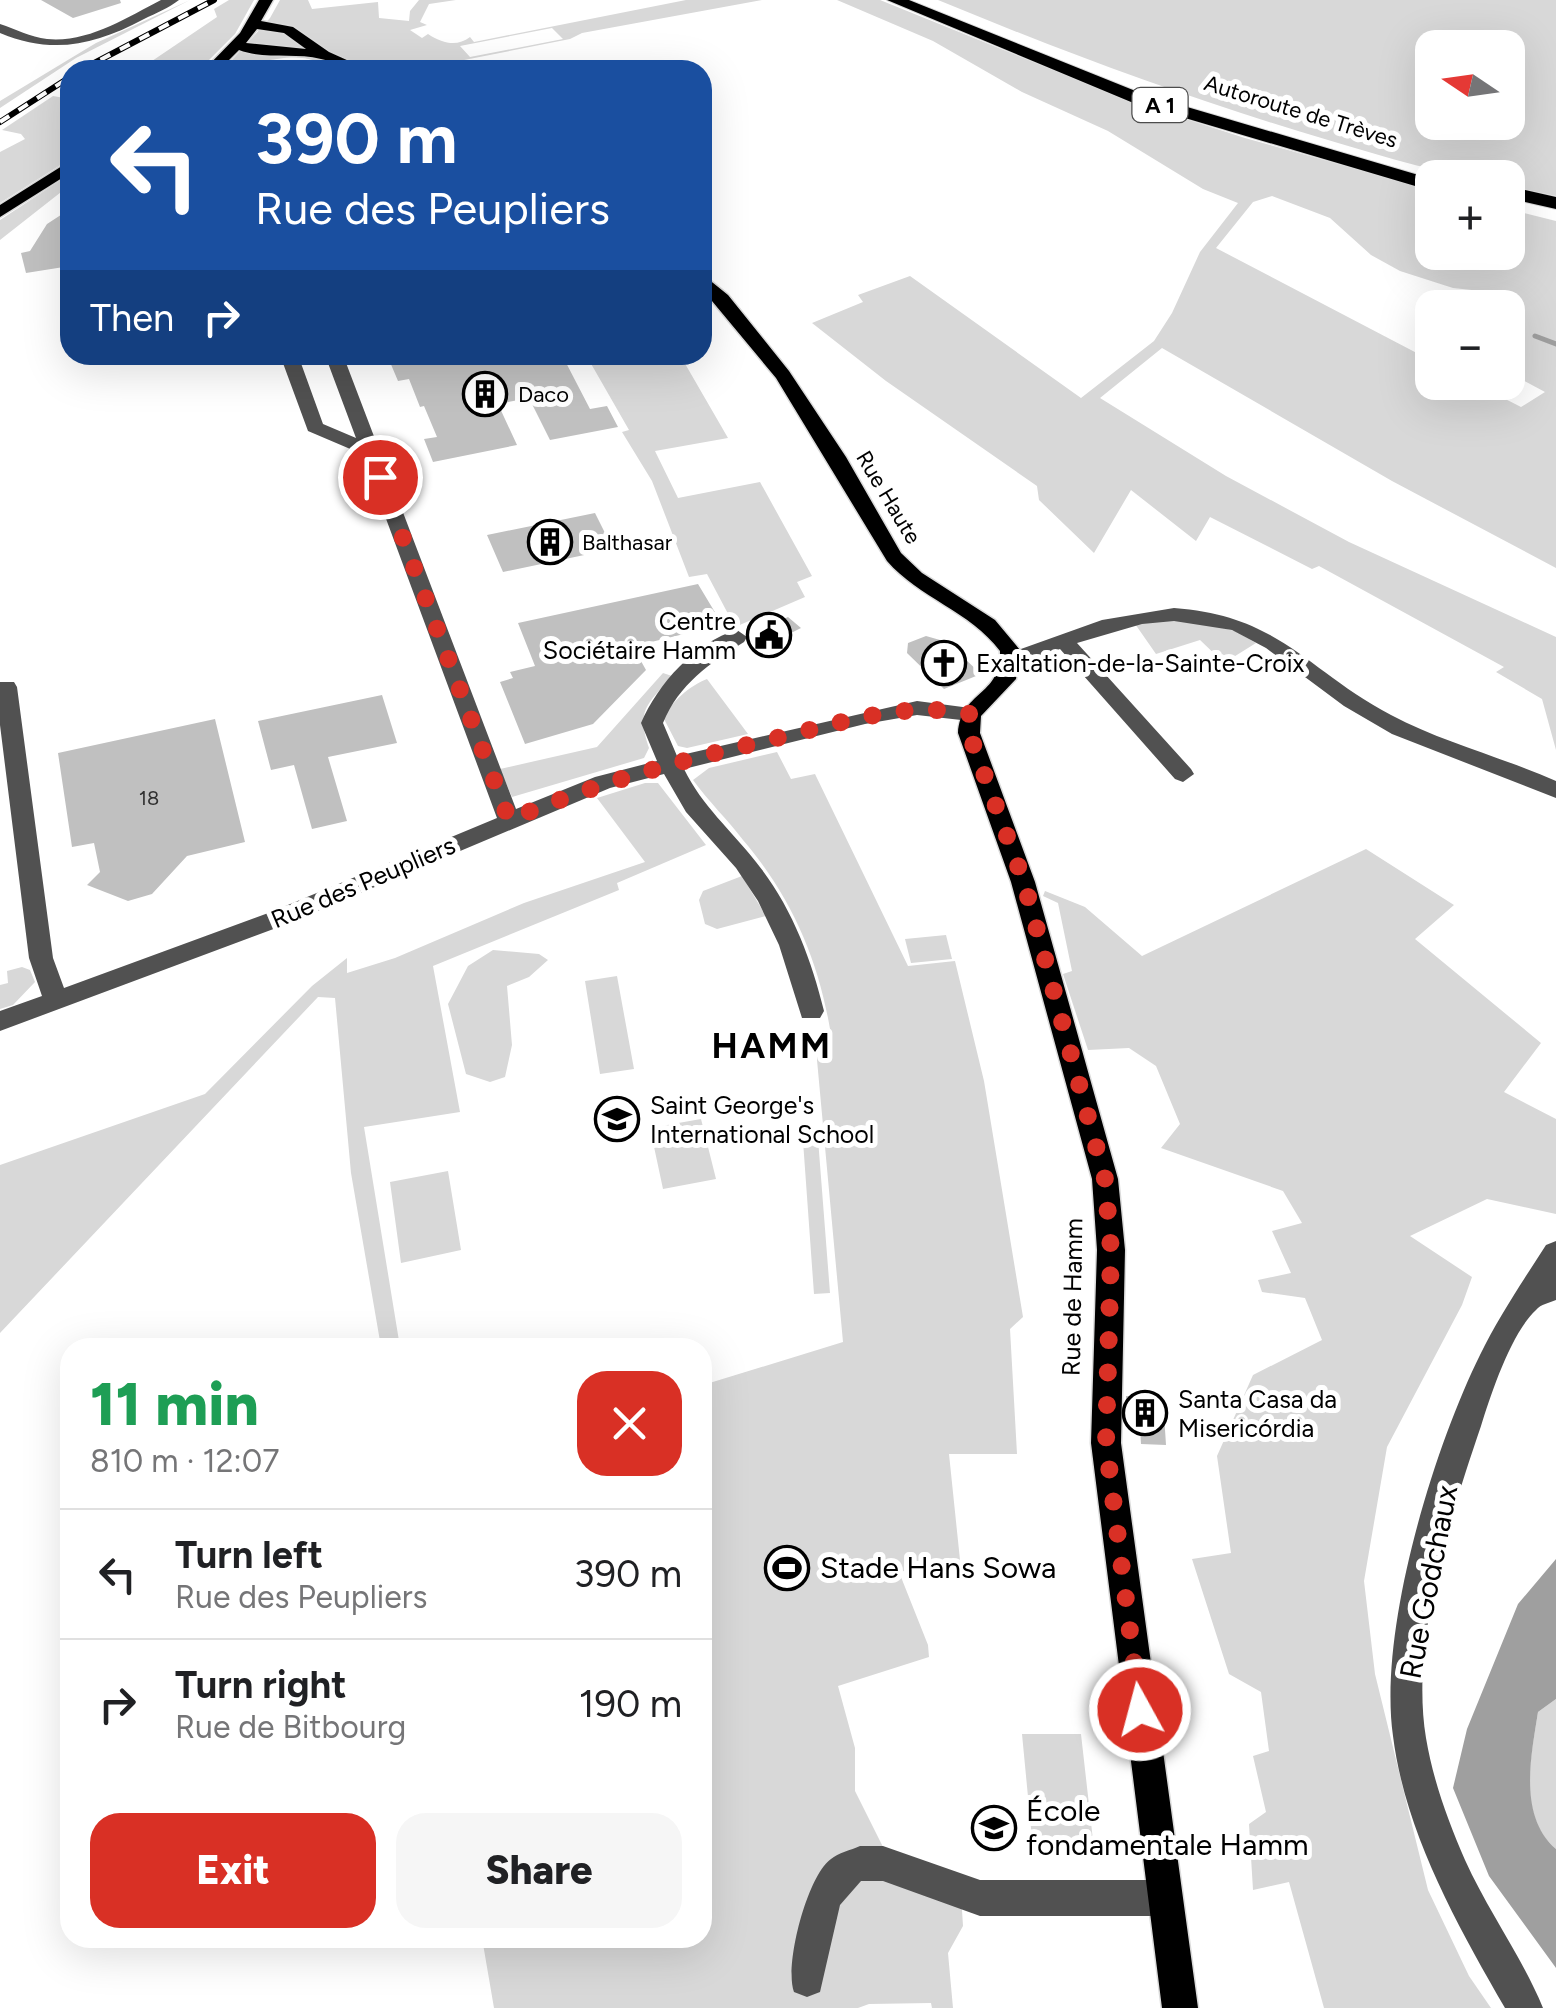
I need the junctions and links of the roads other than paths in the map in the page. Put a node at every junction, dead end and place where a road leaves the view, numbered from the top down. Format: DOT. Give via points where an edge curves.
graph roads {
  1 [pos="172,0"];
  2 [pos="266,0"];
  3 [pos="895,0"];
  4 [pos="922,0"];
  5 [pos="253,24"];
  6 [pos="0,28"];
  7 [pos="237,45"];
  8 [pos="267,52"];
  9 [pos="324,55"];
  10 [pos="221,60"];
  11 [pos="248,60"];
  12 [pos="337,60"];
  13 [pos="1415,169"];
  14 [pos="60,173"];
  15 [pos="1415,181"];
  16 [pos="1525,196"];
  17 [pos="1556,203"];
  18 [pos="1525,207"];
  19 [pos="0,212"];
  20 [pos="1556,214"];
  21 [pos="712,289"];
  22 [pos="293,365"];
  23 [pos="338,365"];
  24 [pos="358,419"];
  25 [pos="315,427"];
  26 [pos="370,451"];
  27 [pos="737,637"];
  28 [pos="1064,640"];
  29 [pos="1012,660"];
  30 [pos="6,688"];
  31 [pos="970,714"];
  32 [pos="668,764"];
  33 [pos="1183,774"];
  34 [pos="1556,790"];
  35 [pos="509,820"];
  36 [pos="56,1000"];
  37 [pos="812,1012"];
  38 [pos="0,1021"];
  39 [pos="1556,1253"];
  40 [pos="1541,1294"];
  41 [pos="1164,1898"];
  42 [pos="807,1979"];
  43 [pos="1180,2008"];
  44 [pos="1525,2008"];
  1 -- 6 [label="street" via="76,45"];
  2 -- 5 [label="main road"];
  3 -- 15 [label="highway, Autoroute de Trèves / A 1" via="1137,98"];
  4 -- 13 [label="highway, Autoroute de Trèves / A 1" via="1149,90"];
  5 -- 7 [label="main road"];
  5 -- 9 [label="main road" via="288,30"];
  7 -- 8 [label="main road"];
  7 -- 10 [label="main road"];
  8 -- 9 [label="main road"];
  8 -- 11 [label="main road"];
  9 -- 12 [label="main road"];
  14 -- 19 [label="main road"];
  16 -- 17 [label="highway"];
  18 -- 20 [label="highway"];
  21 -- 29 [label="main road, Rue Haute" via="744,322 815,426 886,548 904,568 992,628"];
  22 -- 25 [label="street"];
  23 -- 24 [label="street"];
  24 -- 25 [label="street"];
  24 -- 26 [label="street"];
  25 -- 26 [label="street"];
  26 -- 35 [label="street"];
  27 -- 32 [label="street" via="692,664 658,703 652,723"];
  28 -- 29 [label="street"];
  28 -- 33 [label="street"];
  28 -- 34 [label="street" via="1143,614 1223,620 1271,642 1378,718"];
  29 -- 31 [label="main road" via="1003,686"];
  30 -- 36 [label="street" via="41,958"];
  31 -- 32 [label="street, Rue des Peupliers" via="917,708"];
  31 -- 41 [label="main road, Rue de Hamm" via="969,733 1024,882 1105,1179 1111,1250 1106,1443"];
  32 -- 35 [label="street, Rue des Peupliers"];
  32 -- 37 [label="street" via="774,908"];
  35 -- 36 [label="street, Rue des Peupliers" via="279,918"];
  36 -- 38 [label="street, Rue des Peupliers"];
  39 -- 40 [label="street, Rue Godchaux"];
  40 -- 44 [label="street, Rue Godchaux" via="1501,1340 1478,1390 1443,1494 1408,1688 1419,1778 1447,1856"];
  41 -- 42 [label="street" via="980,1898 892,1865 851,1864 834,1878"];
  41 -- 43 [label="main road, Rue de Hamm"];
}
